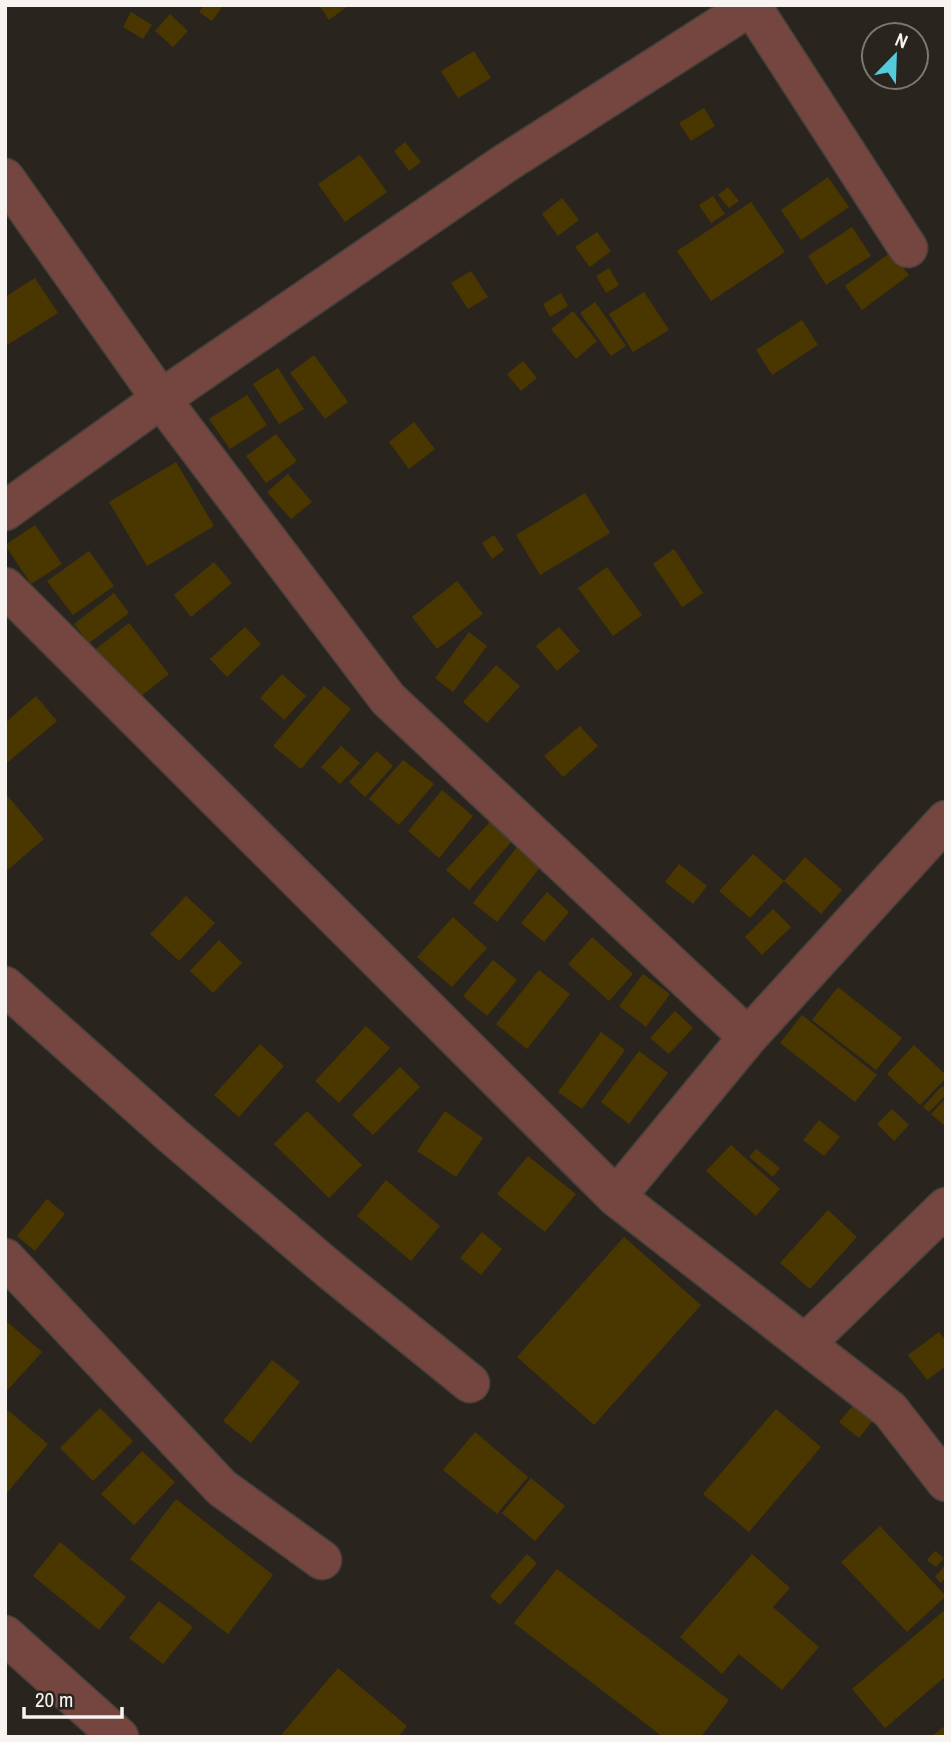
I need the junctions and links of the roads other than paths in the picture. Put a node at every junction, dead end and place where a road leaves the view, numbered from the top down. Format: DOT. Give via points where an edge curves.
graph roads {
  1 [pos="751,6"];
  2 [pos="5,178"];
  3 [pos="908,248"];
  4 [pos="161,399"];
  5 [pos="5,510"];
  6 [pos="5,587"];
  7 [pos="946,820"];
  8 [pos="5,986"];
  9 [pos="748,1037"];
  10 [pos="616,1197"];
  11 [pos="946,1207"];
  12 [pos="5,1258"];
  13 [pos="805,1344"];
  14 [pos="470,1383"];
  15 [pos="946,1482"];
  16 [pos="322,1560"];
  17 [pos="5,1634"];
  18 [pos="119,1737"];
  1 -- 3 [label="street"];
  1 -- 4 [label="street" via="504,164"];
  2 -- 4 [label="street"];
  4 -- 5 [label="street"];
  4 -- 9 [label="street" via="388,699"];
  6 -- 10 [label="street"];
  7 -- 9 [label="street"];
  8 -- 14 [label="street" via="183,1145"];
  9 -- 10 [label="street"];
  10 -- 13 [label="street"];
  11 -- 13 [label="street"];
  12 -- 16 [label="street" via="222,1488"];
  13 -- 15 [label="street" via="891,1410"];
  17 -- 18 [label="street"];
}
